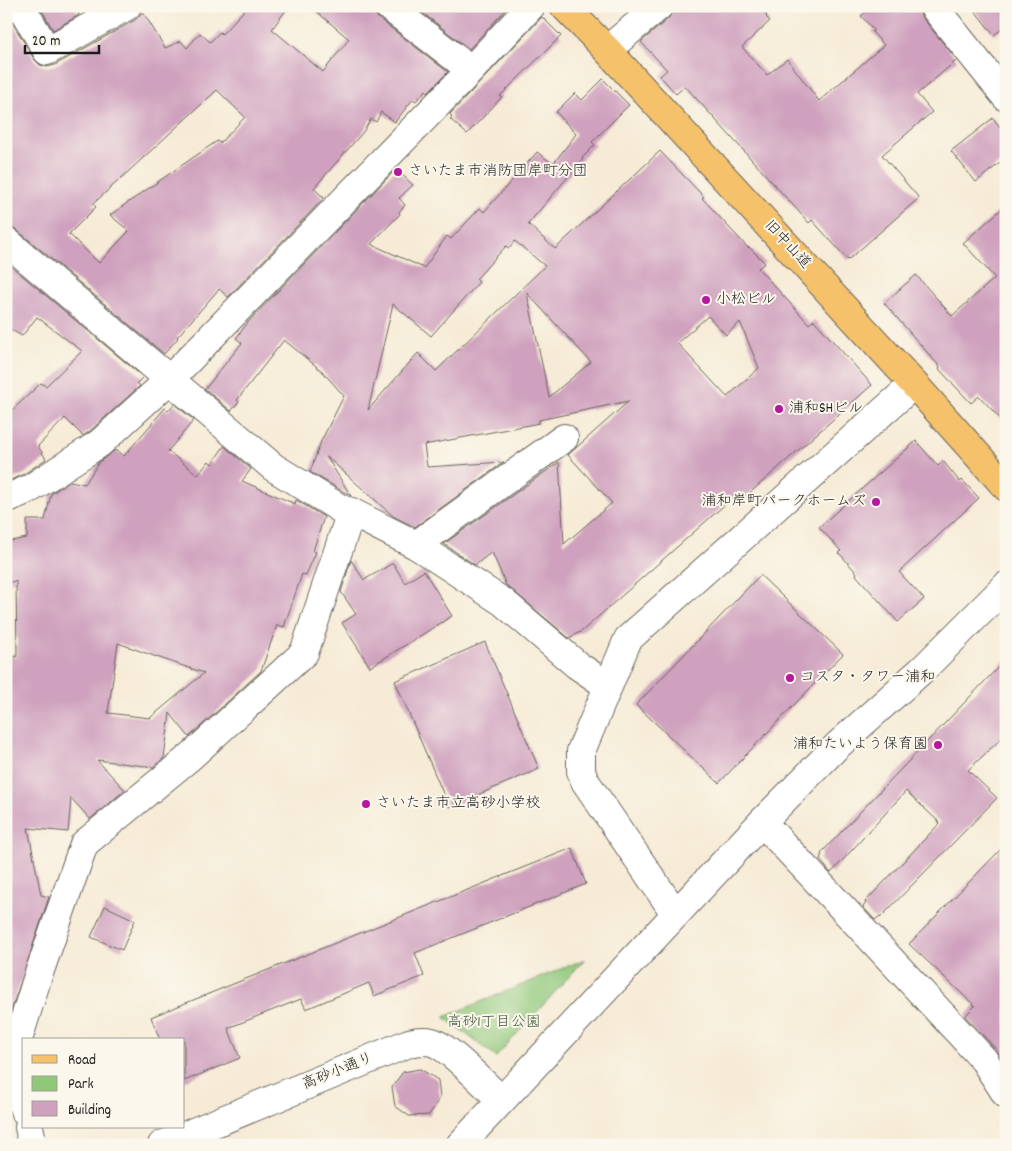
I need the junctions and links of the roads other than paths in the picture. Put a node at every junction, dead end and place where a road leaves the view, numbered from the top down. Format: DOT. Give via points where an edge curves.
graph roads {
  1 [pos="21,6"];
  2 [pos="127,6"];
  3 [pos="388,6"];
  4 [pos="531,6"];
  5 [pos="564,6"];
  6 [pos="659,6"];
  7 [pos="933,6"];
  8 [pos="608,50"];
  9 [pos="471,70"];
  10 [pos="1006,97"];
  11 [pos="6,241"];
  12 [pos="169,380"];
  13 [pos="914,384"];
  14 [pos="564,438"];
  15 [pos="1006,488"];
  16 [pos="6,498"];
  17 [pos="351,512"];
  18 [pos="416,545"];
  19 [pos="1006,586"];
  20 [pos="608,686"];
  21 [pos="762,822"];
  22 [pos="675,913"];
  23 [pos="1006,1094"];
  24 [pos="501,1100"];
  25 [pos="22,1104"];
  26 [pos="29,1128"];
  27 [pos="29,1145"];
  28 [pos="162,1145"];
  29 [pos="460,1145"];
  1 -- 2 [label="street" via="48,51"];
  3 -- 9 [label="street"];
  4 -- 9 [label="street"];
  5 -- 8 [label="main road, 旧中山道"];
  6 -- 8 [label="street"];
  7 -- 10 [label="street"];
  8 -- 13 [label="main road, 旧中山道"];
  9 -- 12 [label="street"];
  11 -- 12 [label="street"];
  12 -- 16 [label="street" via="100,443 31,488"];
  12 -- 17 [label="street" via="273,467"];
  13 -- 15 [label="main road, 旧中山道"];
  13 -- 20 [label="street" via="628,639"];
  14 -- 18 [label="street"];
  17 -- 18 [label="street"];
  17 -- 25 [label="street" via="304,653 190,757 84,844 17,1043 15,1082"];
  18 -- 20 [label="street" via="503,602 577,665"];
  19 -- 21 [label="street" via="924,668 838,744"];
  20 -- 22 [label="street" via="581,751 581,771"];
  21 -- 22 [label="street"];
  21 -- 23 [label="street" via="984,1060"];
  22 -- 24 [label="street"];
  24 -- 28 [label="street, 高砂小通り" via="445,1049 424,1040 409,1043"];
  24 -- 29 [label="street"];
  26 -- 27 [label="street"];
}
